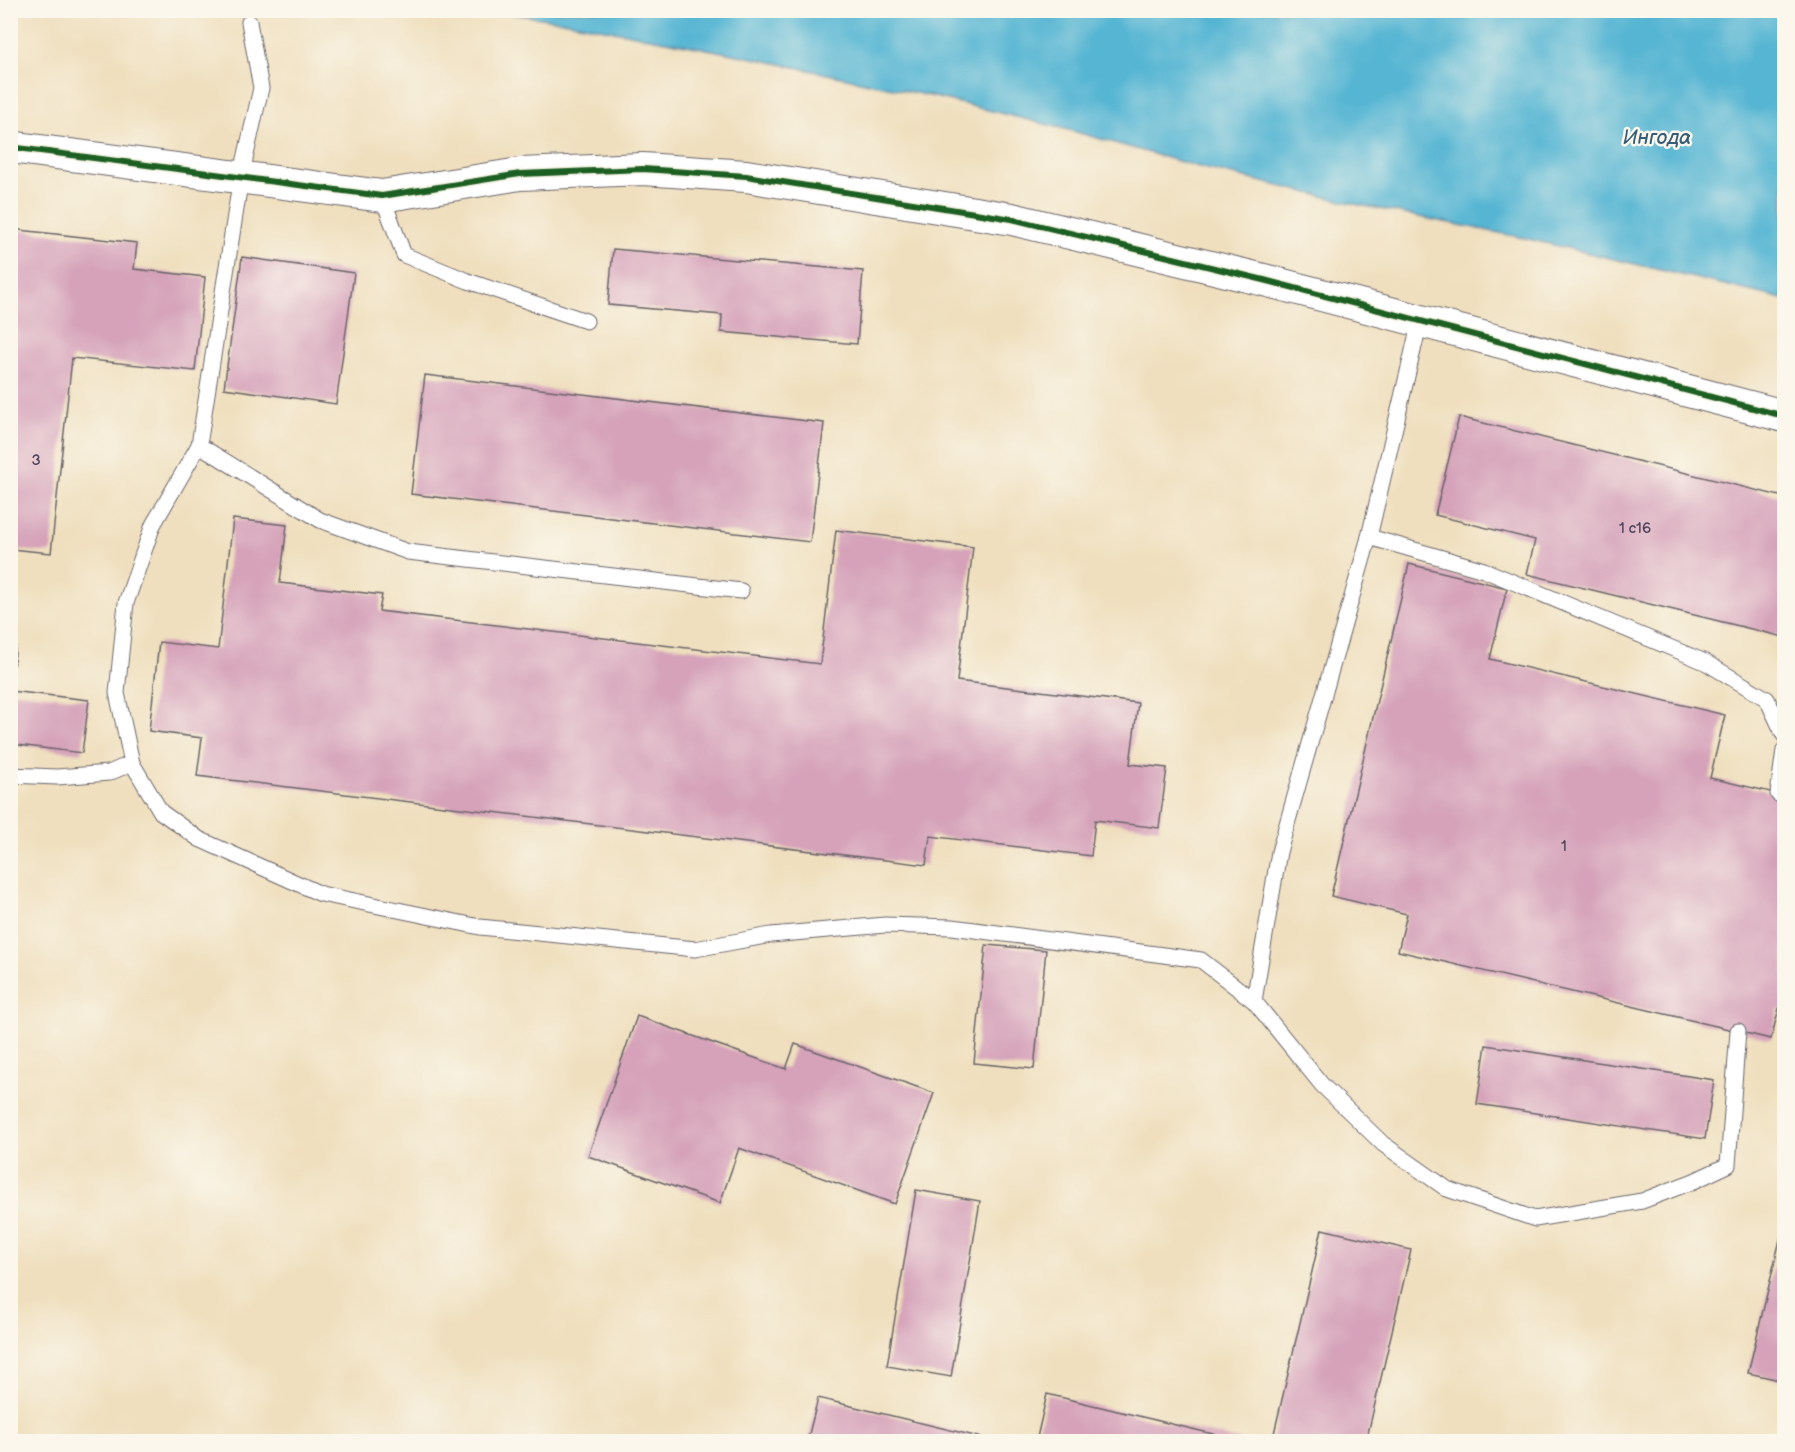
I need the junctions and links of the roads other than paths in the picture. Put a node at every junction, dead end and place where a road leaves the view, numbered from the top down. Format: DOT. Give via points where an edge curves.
graph roads {
  1 [pos="249,22"];
  2 [pos="10,147"];
  3 [pos="242,177"];
  4 [pos="382,196"];
  5 [pos="586,321"];
  6 [pos="1420,321"];
  7 [pos="1785,416"];
  8 [pos="199,445"];
  9 [pos="1369,537"];
  10 [pos="741,591"];
  11 [pos="1785,735"];
  12 [pos="1785,750"];
  13 [pos="132,763"];
  14 [pos="10,775"];
  15 [pos="1778,794"];
  16 [pos="1254,1000"];
  17 [pos="1738,1031"];
  1 -- 3 [label="lane" via="261,88"];
  2 -- 3 [label="street"];
  3 -- 4 [label="street"];
  3 -- 8 [label="lane"];
  4 -- 5 [label="lane" via="404,255"];
  4 -- 6 [label="street" via="520,174 643,169 746,176 1012,219"];
  6 -- 7 [label="street"];
  6 -- 9 [label="lane"];
  8 -- 10 [label="lane" via="320,520 408,552"];
  8 -- 13 [label="lane" via="153,525 126,603 117,693"];
  9 -- 11 [label="lane" via="1484,570 1705,662 1767,699"];
  9 -- 16 [label="lane" via="1279,852"];
  12 -- 15 [label="lane"];
  13 -- 14 [label="lane" via="109,773"];
  13 -- 16 [label="lane" via="161,812 199,839 321,894 480,927 695,949 771,935 885,925 952,927 1201,960"];
  16 -- 17 [label="lane" via="1322,1085 1383,1144 1448,1190 1535,1219 1642,1201 1728,1165"];
}
